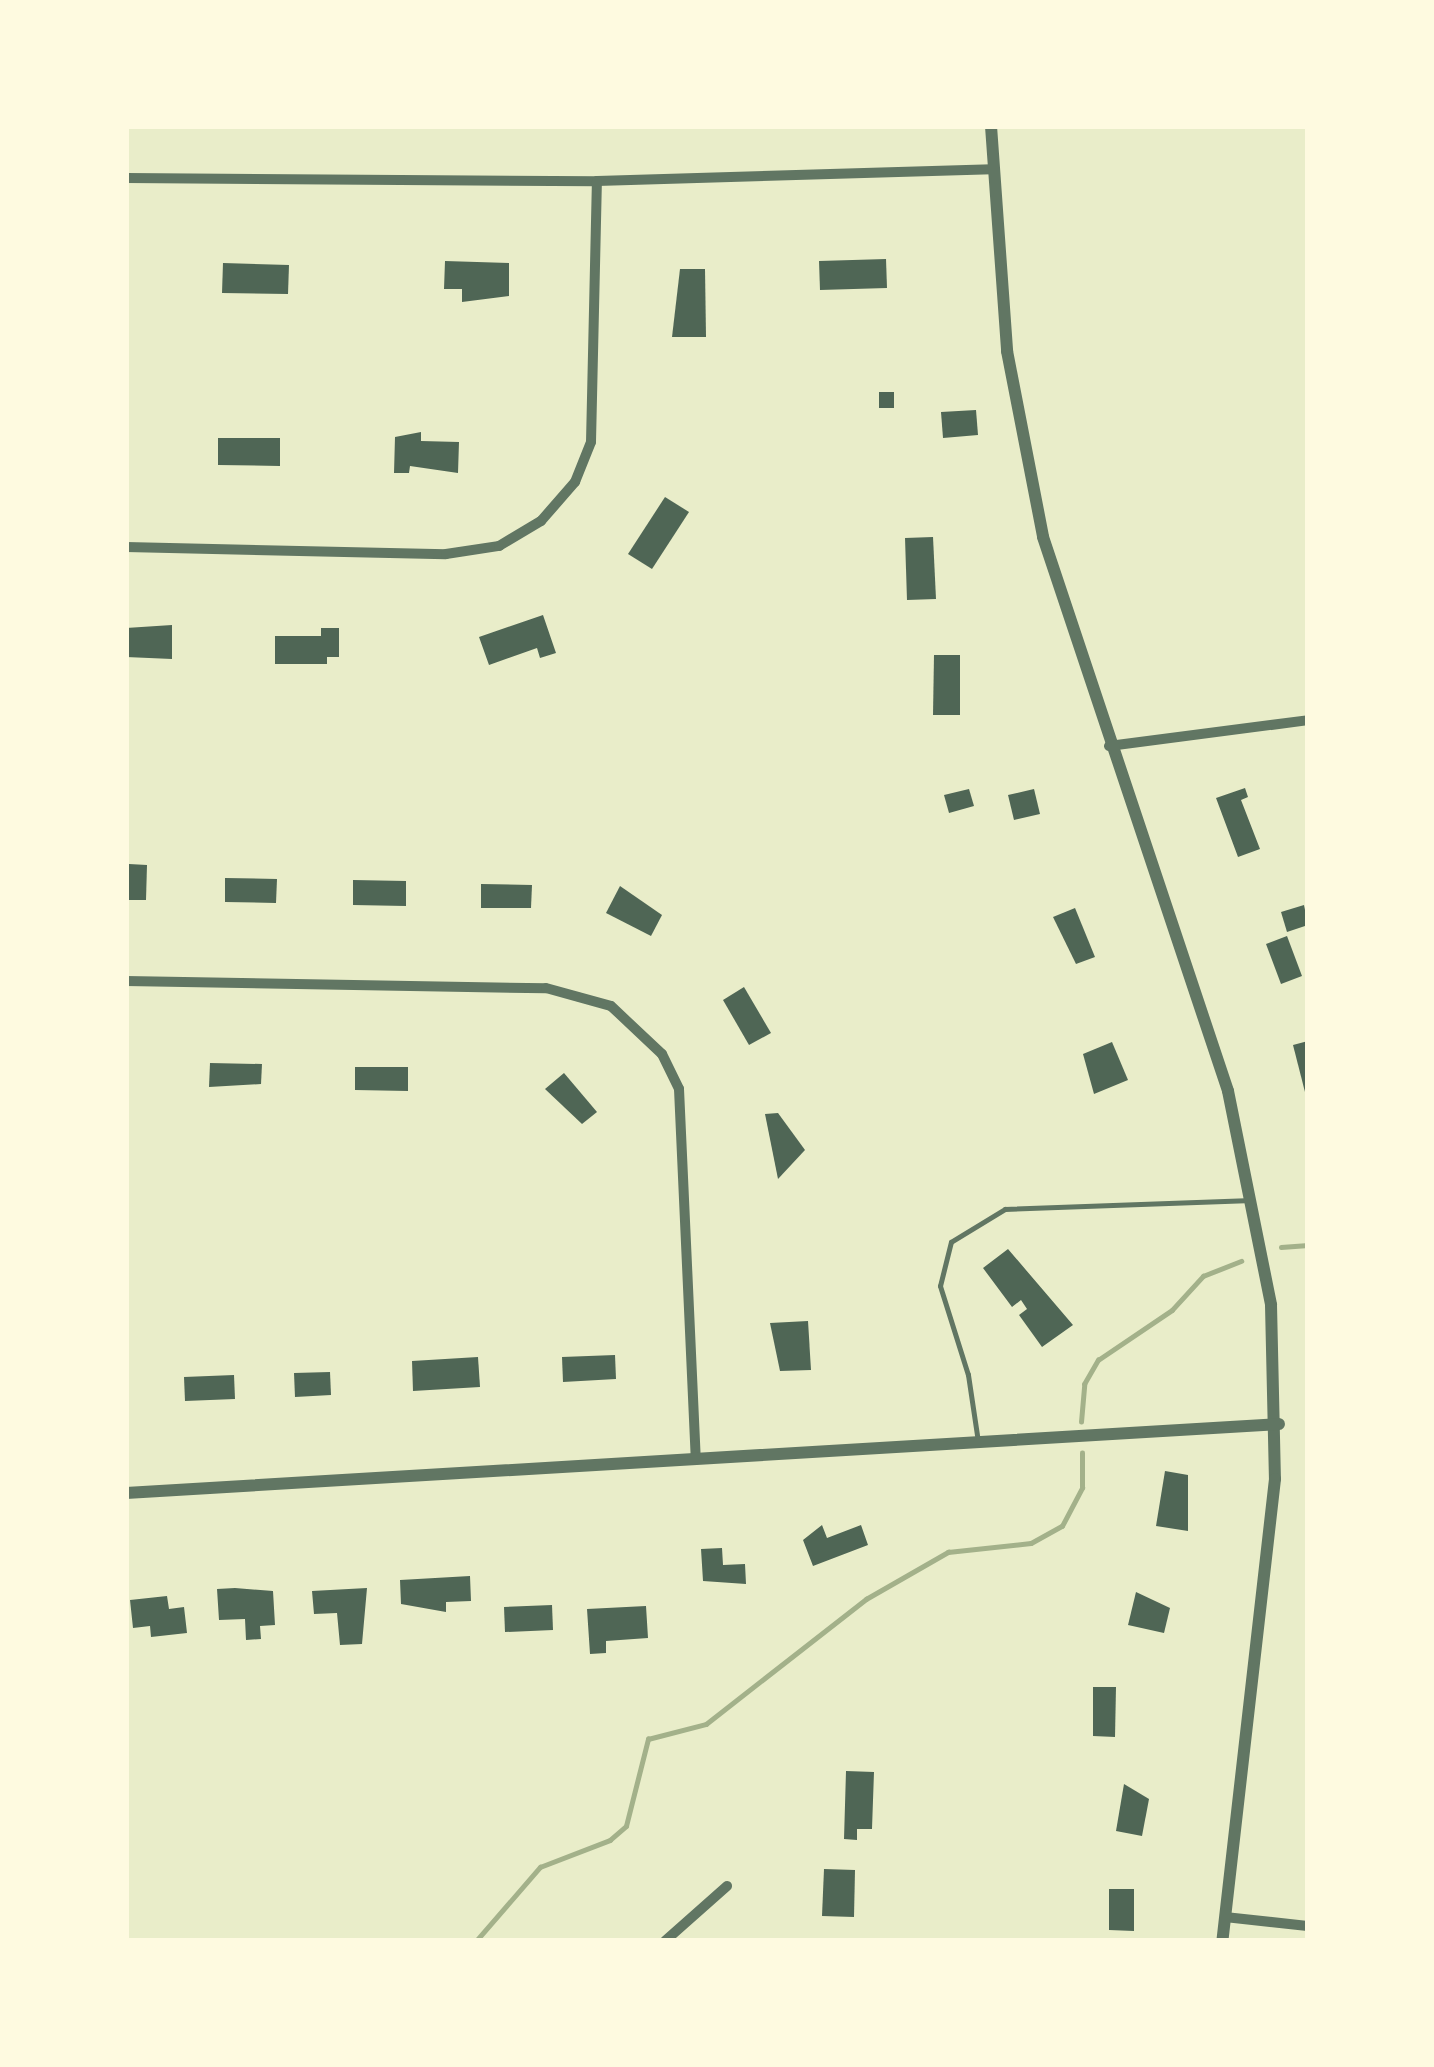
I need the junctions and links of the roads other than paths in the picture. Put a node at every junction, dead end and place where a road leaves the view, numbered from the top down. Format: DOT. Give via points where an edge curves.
graph roads {
  1 [pos="991,126"];
  2 [pos="992,169"];
  3 [pos="126,178"];
  4 [pos="597,181"];
  5 [pos="126,548"];
  6 [pos="1308,720"];
  7 [pos="1109,746"];
  8 [pos="126,981"];
  9 [pos="1255,1201"];
  10 [pos="1279,1424"];
  11 [pos="978,1442"];
  12 [pos="696,1459"];
  13 [pos="126,1493"];
  14 [pos="727,1886"];
  15 [pos="1225,1917"];
  16 [pos="1308,1926"];
  17 [pos="665,1941"];
  18 [pos="1222,1941"];
  1 -- 2 [label="street"];
  2 -- 4 [label="street"];
  2 -- 7 [label="street" via="1006,351 1029,470"];
  3 -- 4 [label="street"];
  4 -- 5 [label="street" via="591,442 575,482 541,521 499,546 446,554"];
  6 -- 7 [label="street"];
  7 -- 9 [label="street" via="1212,1038"];
  8 -- 12 [label="street" via="546,988 611,1006 662,1054 679,1089"];
  9 -- 10 [label="street"];
  9 -- 11 [label="lane" via="1004,1209 951,1242 940,1286"];
  10 -- 11 [label="street"];
  10 -- 15 [label="street"];
  11 -- 12 [label="street"];
  12 -- 13 [label="street"];
  14 -- 17 [label="street"];
  15 -- 16 [label="street"];
  15 -- 18 [label="street"];
}
